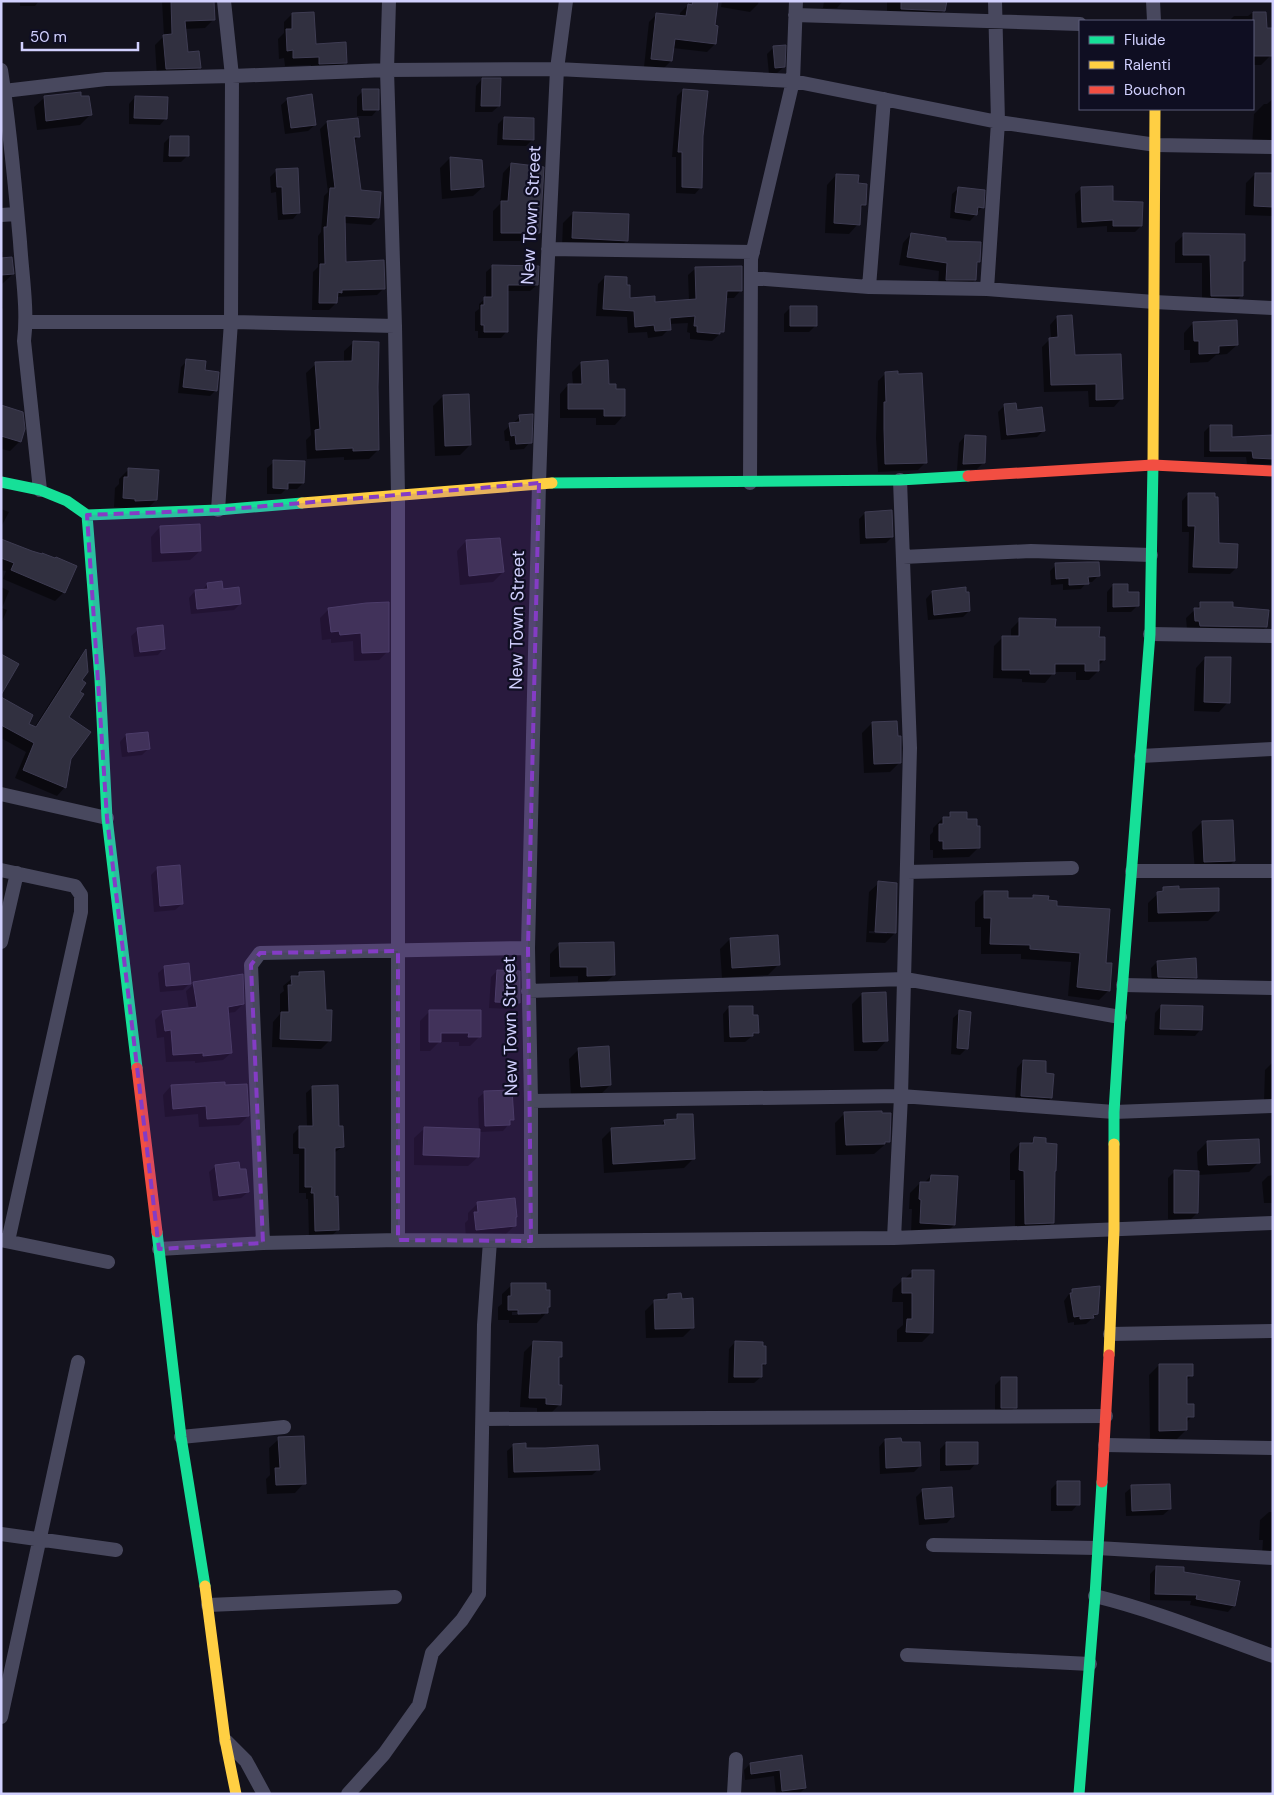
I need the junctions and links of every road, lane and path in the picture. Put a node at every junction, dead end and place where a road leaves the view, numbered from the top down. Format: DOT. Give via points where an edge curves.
graph roads {
  1 [pos="224,1"];
  2 [pos="390,1"];
  3 [pos="566,1"];
  4 [pos="995,1"];
  5 [pos="1154,1"];
  6 [pos="795,8"];
  7 [pos="1154,20"];
  8 [pos="995,22"];
  9 [pos="1079,24"];
  10 [pos="557,69"];
  11 [pos="1,70"];
  12 [pos="387,70"];
  13 [pos="232,76"];
  14 [pos="793,81"];
  15 [pos="4,98"];
  16 [pos="884,99"];
  17 [pos="1155,110"];
  18 [pos="998,122"];
  19 [pos="1156,145"];
  20 [pos="1273,147"];
  21 [pos="17,214"];
  22 [pos="1,215"];
  23 [pos="548,249"];
  24 [pos="753,252"];
  25 [pos="751,278"];
  26 [pos="869,287"];
  27 [pos="987,289"];
  28 [pos="1154,302"];
  29 [pos="1273,308"];
  30 [pos="26,322"];
  31 [pos="231,322"];
  32 [pos="396,326"];
  33 [pos="1153,465"];
  34 [pos="1273,471"];
  35 [pos="900,480"];
  36 [pos="1,482"];
  37 [pos="540,483"];
  38 [pos="750,483"];
  39 [pos="40,490"];
  40 [pos="398,495"];
  41 [pos="218,510"];
  42 [pos="87,515"];
  43 [pos="1151,555"];
  44 [pos="903,557"];
  45 [pos="1150,634"];
  46 [pos="1273,636"];
  47 [pos="1273,750"];
  48 [pos="1140,756"];
  49 [pos="1,794"];
  50 [pos="107,818"];
  51 [pos="1072,868"];
  52 [pos="1,870"];
  53 [pos="1132,871"];
  54 [pos="1273,871"];
  55 [pos="907,872"];
  56 [pos="17,873"];
  57 [pos="1,942"];
  58 [pos="528,948"];
  59 [pos="398,951"];
  60 [pos="905,979"];
  61 [pos="1123,985"];
  62 [pos="1273,988"];
  63 [pos="528,991"];
  64 [pos="1120,1017"];
  65 [pos="901,1096"];
  66 [pos="530,1101"];
  67 [pos="1273,1106"];
  68 [pos="1114,1112"];
  69 [pos="1273,1223"];
  70 [pos="1114,1230"];
  71 [pos="894,1238"];
  72 [pos="398,1240"];
  73 [pos="4,1241"];
  74 [pos="490,1241"];
  75 [pos="531,1242"];
  76 [pos="263,1244"];
  77 [pos="159,1249"];
  78 [pos="108,1262"];
  79 [pos="1273,1331"];
  80 [pos="1110,1334"];
  81 [pos="78,1362"];
  82 [pos="1106,1416"];
  83 [pos="483,1419"];
  84 [pos="284,1426"];
  85 [pos="181,1436"];
  86 [pos="1105,1446"];
  87 [pos="1273,1448"];
  88 [pos="1,1534"];
  89 [pos="39,1539"];
  90 [pos="934,1544"];
  91 [pos="1097,1548"];
  92 [pos="116,1550"];
  93 [pos="1273,1558"];
  94 [pos="1095,1596"];
  95 [pos="395,1597"];
  96 [pos="208,1605"];
  97 [pos="907,1654"];
  98 [pos="1273,1656"];
  99 [pos="1090,1664"];
  100 [pos="1,1717"];
  101 [pos="225,1740"];
  102 [pos="736,1759"];
  103 [pos="236,1794"];
  104 [pos="264,1794"];
  105 [pos="348,1794"];
  106 [pos="734,1794"];
  107 [pos="1079,1794"];
  1 -- 13 [label="street"];
  2 -- 12 [label="street"];
  3 -- 10 [label="street, New Town Street"];
  4 -- 8 [label="street"];
  5 -- 7 [label="street"];
  6 -- 8 [label="street"];
  6 -- 14 [label="street"];
  8 -- 9 [label="street"];
  8 -- 18 [label="street"];
  10 -- 12 [label="street"];
  10 -- 14 [label="street"];
  10 -- 23 [label="street, New Town Street"];
  11 -- 15 [label="street"];
  12 -- 13 [label="street"];
  12 -- 32 [label="street"];
  13 -- 15 [label="street" via="106,79"];
  13 -- 31 [label="street"];
  14 -- 16 [label="street"];
  14 -- 24 [label="street"];
  15 -- 21 [label="street"];
  16 -- 18 [label="street"];
  16 -- 26 [label="street"];
  17 -- 19 [label="street"];
  18 -- 19 [label="street"];
  18 -- 27 [label="street"];
  19 -- 20 [label="street"];
  19 -- 28 [label="street"];
  21 -- 22 [label="street"];
  21 -- 30 [label="street"];
  23 -- 24 [label="street"];
  23 -- 37 [label="street, New Town Street"];
  24 -- 25 [label="street"];
  25 -- 26 [label="street"];
  25 -- 38 [label="street"];
  26 -- 27 [label="street"];
  27 -- 28 [label="street"];
  28 -- 29 [label="street"];
  28 -- 33 [label="street"];
  30 -- 31 [label="street"];
  30 -- 39 [label="street" via="24,342"];
  31 -- 32 [label="street"];
  31 -- 41 [label="street"];
  32 -- 40 [label="street"];
  33 -- 34 [label="street"];
  33 -- 35 [label="street"];
  33 -- 43 [label="street"];
  35 -- 38 [label="street"];
  35 -- 44 [label="street"];
  36 -- 39 [label="street"];
  37 -- 38 [label="street"];
  37 -- 40 [label="street"];
  37 -- 58 [label="street, New Town Street"];
  39 -- 42 [label="street" via="67,501"];
  40 -- 41 [label="street"];
  40 -- 59 [label="street"];
  41 -- 42 [label="street"];
  42 -- 50 [label="street"];
  43 -- 44 [label="street" via="1031,551"];
  43 -- 45 [label="street"];
  44 -- 55 [label="street" via="910,748"];
  45 -- 46 [label="street"];
  45 -- 48 [label="street"];
  47 -- 48 [label="street"];
  48 -- 53 [label="street"];
  49 -- 50 [label="street"];
  50 -- 77 [label="street"];
  51 -- 55 [label="street"];
  52 -- 56 [label="street"];
  53 -- 54 [label="street"];
  53 -- 61 [label="street"];
  55 -- 60 [label="street"];
  56 -- 57 [label="street"];
  56 -- 73 [label="street" via="75,886 81,895 81,912"];
  58 -- 59 [label="street"];
  58 -- 63 [label="street, New Town Street"];
  59 -- 72 [label="street"];
  59 -- 76 [label="street" via="260,953 251,965"];
  60 -- 63 [label="street"];
  60 -- 64 [label="street"];
  60 -- 65 [label="street"];
  61 -- 62 [label="street"];
  61 -- 64 [label="street"];
  63 -- 66 [label="street, New Town Street"];
  64 -- 68 [label="street"];
  65 -- 66 [label="street"];
  65 -- 68 [label="street"];
  65 -- 71 [label="street"];
  66 -- 75 [label="street, New Town Street"];
  67 -- 68 [label="street"];
  68 -- 70 [label="street"];
  69 -- 70 [label="street"];
  70 -- 71 [label="street"];
  70 -- 80 [label="street"];
  71 -- 75 [label="street"];
  72 -- 74 [label="street"];
  72 -- 76 [label="street"];
  73 -- 78 [label="street"];
  74 -- 75 [label="street"];
  74 -- 83 [label="street" via="484,1325"];
  76 -- 77 [label="street"];
  77 -- 85 [label="street"];
  79 -- 80 [label="street"];
  80 -- 82 [label="street"];
  81 -- 89 [label="street"];
  82 -- 83 [label="street"];
  82 -- 86 [label="street"];
  83 -- 105 [label="street" via="479,1594 462,1620 432,1653 419,1705 384,1754"];
  84 -- 85 [label="street"];
  85 -- 96 [label="street"];
  86 -- 87 [label="street"];
  86 -- 91 [label="street"];
  88 -- 89 [label="street"];
  89 -- 92 [label="street"];
  89 -- 100 [label="street"];
  90 -- 91 [label="street"];
  91 -- 93 [label="street"];
  91 -- 94 [label="street"];
  94 -- 98 [label="street" via="1129,1604"];
  94 -- 99 [label="street"];
  95 -- 96 [label="street"];
  96 -- 101 [label="street"];
  97 -- 99 [label="street"];
  99 -- 107 [label="street"];
  101 -- 103 [label="street"];
  101 -- 104 [label="street" via="246,1761"];
  102 -- 106 [label="street"];
}
